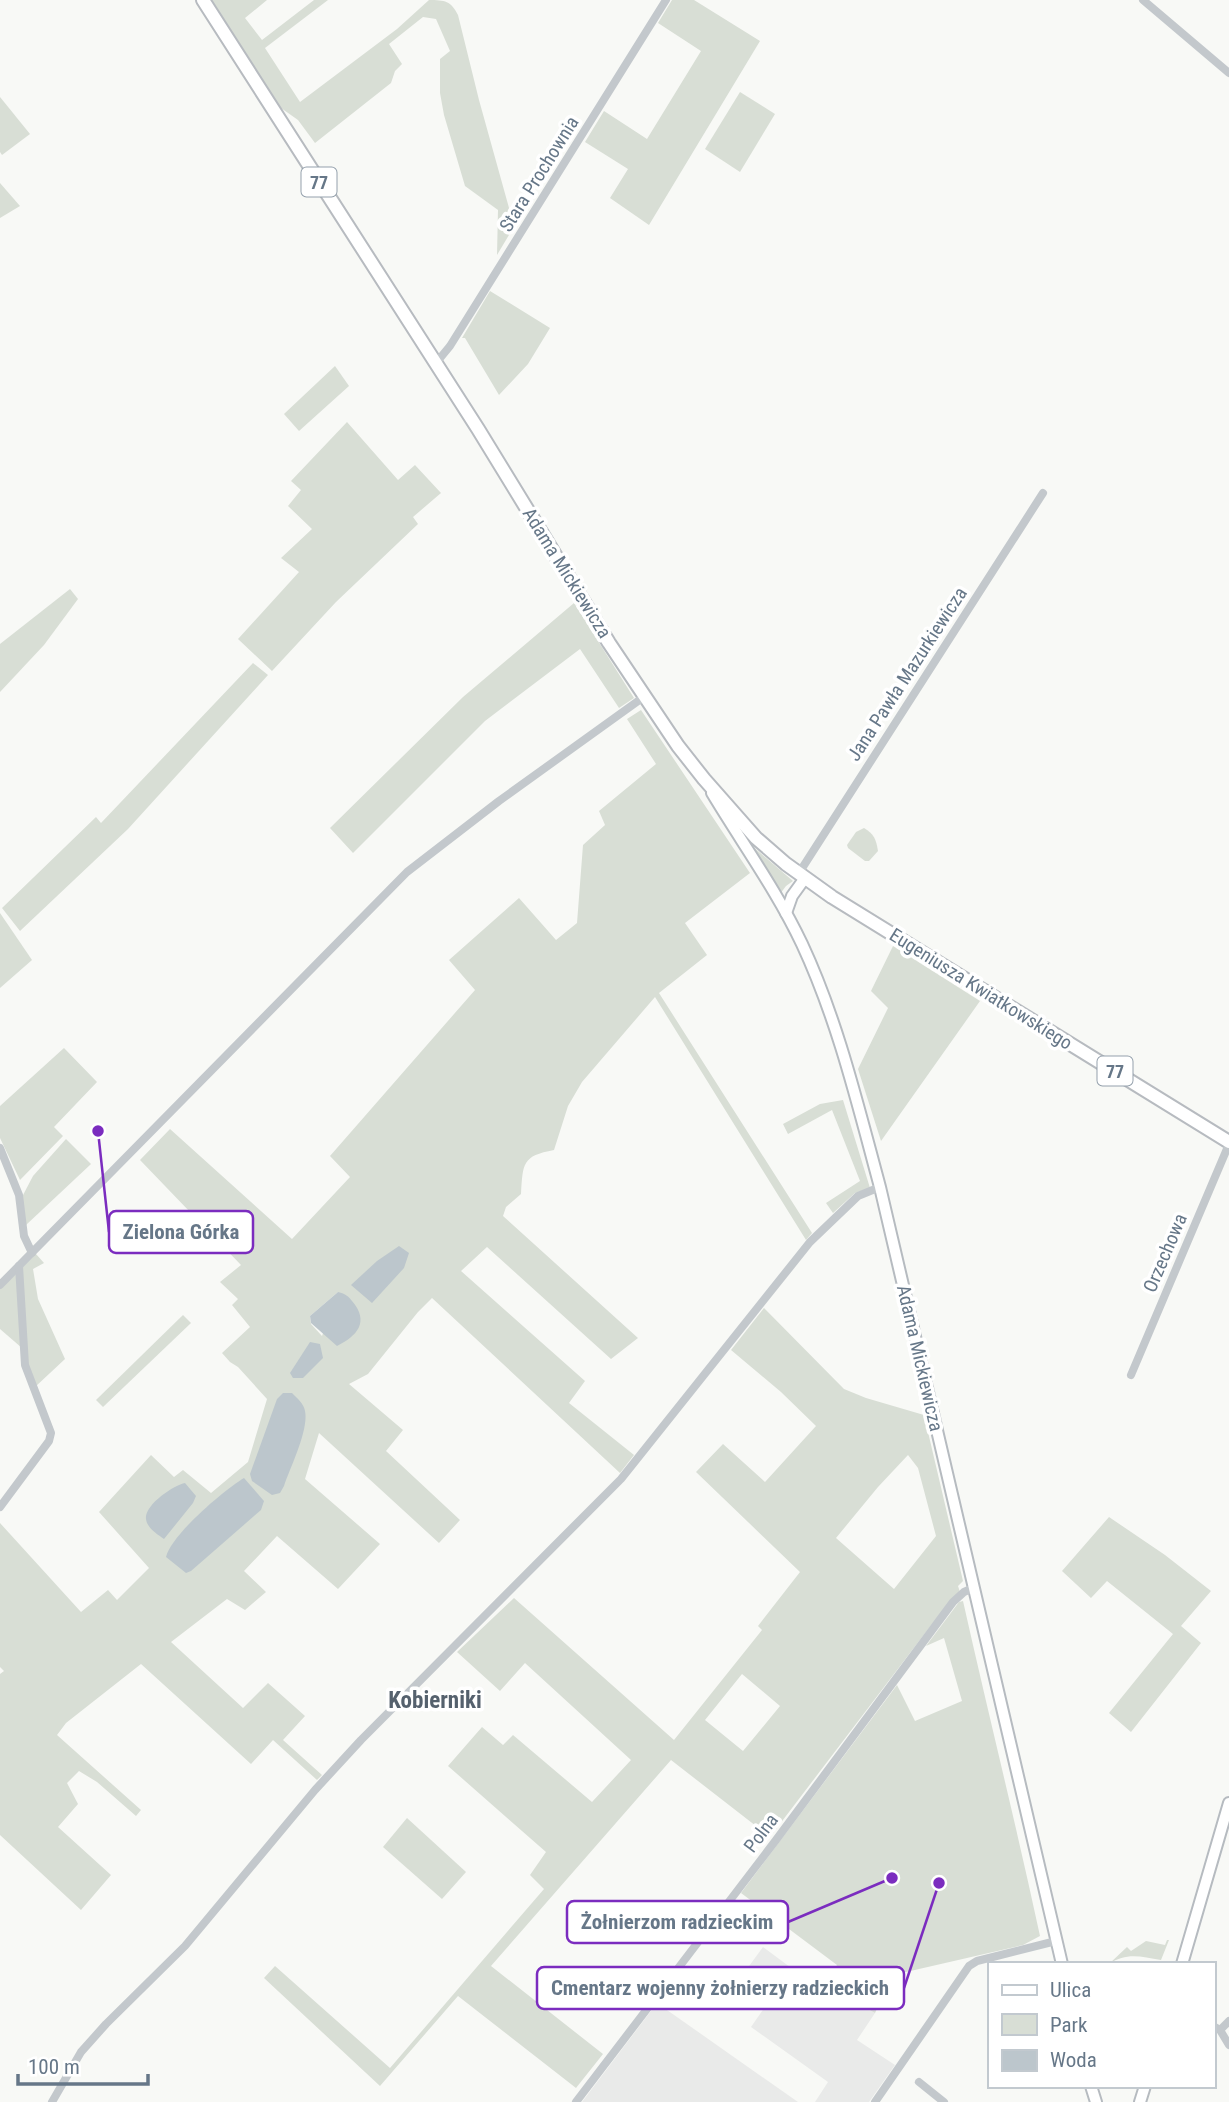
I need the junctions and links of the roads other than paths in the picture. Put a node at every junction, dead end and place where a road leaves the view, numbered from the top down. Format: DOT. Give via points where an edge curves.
graph roads {
  1 [pos="203,0"];
  2 [pos="666,0"];
  3 [pos="1143,0"];
  4 [pos="1229,73"];
  5 [pos="436,363"];
  6 [pos="1043,493"];
  7 [pos="645,696"];
  8 [pos="704,779"];
  9 [pos="802,876"];
  10 [pos="786,913"];
  11 [pos="1229,1143"];
  12 [pos="0,1148"];
  13 [pos="880,1187"];
  14 [pos="32,1254"];
  15 [pos="19,1266"];
  16 [pos="0,1285"];
  17 [pos="1131,1375"];
  18 [pos="0,1507"];
  19 [pos="974,1588"];
  20 [pos="1229,1803"];
  21 [pos="1056,1941"];
  22 [pos="1061,1962"];
  23 [pos="1183,1962"];
  24 [pos="1229,2021"];
  25 [pos="1216,2028"];
  26 [pos="1229,2045"];
  27 [pos="919,2082"];
  28 [pos="52,2102"];
  29 [pos="576,2102"];
  30 [pos="875,2102"];
  31 [pos="944,2102"];
  1 -- 5 [label="main road, 77"];
  2 -- 5 [label="street, Stara Prochownia"];
  3 -- 4 [label="street"];
  5 -- 7 [label="main road, Adama Mickiewicza / 77"];
  6 -- 9 [label="street, Jana Pawła Mazurkiewicza"];
  7 -- 8 [label="main road, Adama Mickiewicza / 77"];
  7 -- 14 [label="street" via="407,872"];
  8 -- 9 [label="main road, Adama Mickiewicza / 77" via="756,838"];
  8 -- 10 [label="street, Adama Mickiewicza"];
  9 -- 10 [label="street"];
  9 -- 11 [label="main road, Eugeniusza Kwiatkowskiego / 77"];
  10 -- 13 [label="street, Adama Mickiewicza" via="825,1002"];
  11 -- 17 [label="street, Orzechowa"];
  12 -- 14 [label="street" via="19,1195 24,1236"];
  13 -- 19 [label="street, Adama Mickiewicza"];
  13 -- 28 [label="street" via="858,1196 817,1234 621,1479 314,1790 186,1946 81,2052"];
  14 -- 15 [label="street"];
  15 -- 16 [label="street"];
  15 -- 18 [label="street" via="25,1365 51,1433"];
  19 -- 21 [label="street, Adama Mickiewicza"];
  19 -- 29 [label="street, Polna" via="953,1602"];
  20 -- 23 [label="street"];
  21 -- 22 [label="street, Adama Mickiewicza"];
  21 -- 30 [label="street" via="969,1966"];
  24 -- 25 [label="street"];
  25 -- 26 [label="street"];
  27 -- 31 [label="street"];
}
